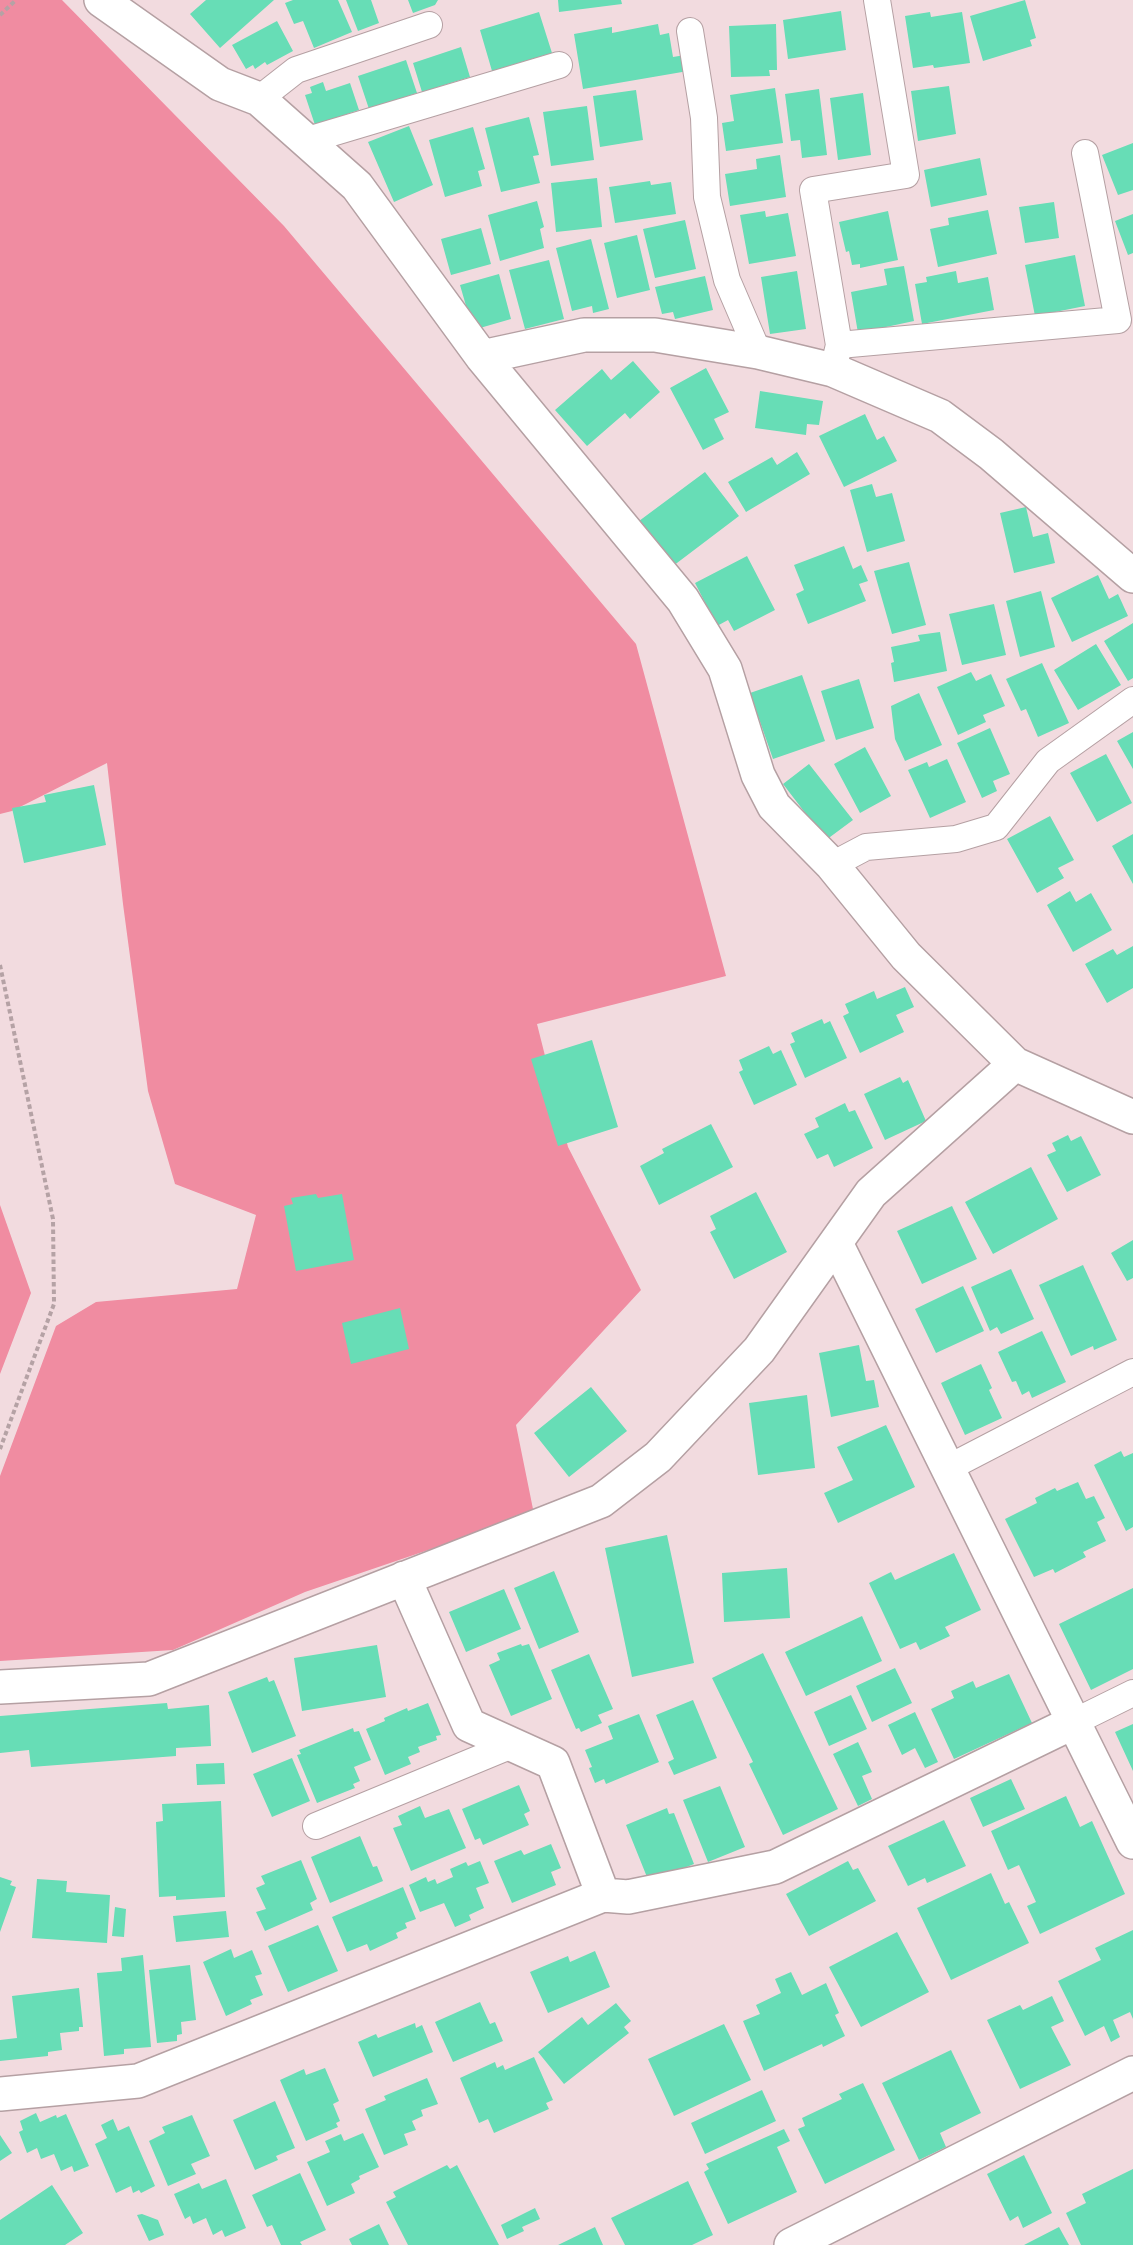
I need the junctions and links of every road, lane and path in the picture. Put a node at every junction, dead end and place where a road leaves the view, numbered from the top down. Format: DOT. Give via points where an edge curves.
graph roads {
  1 [pos="16,0"];
  2 [pos="101,0"];
  3 [pos="877,0"];
  4 [pos="0,15"];
  5 [pos="429,25"];
  6 [pos="690,31"];
  7 [pos="558,65"];
  8 [pos="260,99"];
  9 [pos="308,140"];
  10 [pos="1085,153"];
  11 [pos="758,352"];
  12 [pos="482,357"];
  13 [pos="836,358"];
  14 [pos="1133,576"];
  15 [pos="1133,700"];
  16 [pos="832,865"];
  17 [pos="0,965"];
  18 [pos="1015,1064"];
  19 [pos="1133,1117"];
  20 [pos="836,1243"];
  21 [pos="1133,1372"];
  22 [pos="0,1449"];
  23 [pos="948,1468"];
  24 [pos="404,1578"];
  25 [pos="0,1687"];
  26 [pos="1133,1693"];
  27 [pos="1074,1722"];
  28 [pos="512,1745"];
  29 [pos="316,1826"];
  30 [pos="1133,1842"];
  31 [pos="603,1895"];
  32 [pos="1133,2073"];
  33 [pos="0,2094"];
  34 [pos="791,2245"];
  1 -- 4 [label="path"];
  2 -- 8 [label="street" via="220,84"];
  3 -- 13 [label="lane" via="906,175 813,190"];
  5 -- 8 [label="lane" via="296,70"];
  6 -- 11 [label="lane" via="704,118 707,197 727,280"];
  7 -- 9 [label="lane"];
  8 -- 9 [label="street"];
  9 -- 12 [label="street" via="357,186"];
  10 -- 13 [label="lane" via="1118,320"];
  11 -- 12 [label="street" via="655,335 584,335"];
  11 -- 13 [label="street"];
  12 -- 16 [label="street" via="682,600 724,669 758,775 774,806"];
  13 -- 14 [label="street" via="940,416 991,454"];
  15 -- 16 [label="lane" via="1048,761 996,827 956,839 866,847"];
  16 -- 18 [label="street" via="906,956"];
  17 -- 22 [label="path" via="53,1219 54,1304"];
  18 -- 19 [label="street"];
  18 -- 20 [label="street" via="871,1193"];
  20 -- 23 [label="street"];
  20 -- 24 [label="street" via="759,1350 658,1457 639,1472 601,1501"];
  21 -- 23 [label="lane"];
  23 -- 27 [label="street"];
  24 -- 25 [label="street" via="149,1679"];
  24 -- 28 [label="street" via="469,1725"];
  26 -- 27 [label="lane"];
  27 -- 30 [label="street"];
  27 -- 31 [label="street" via="775,1867 628,1898"];
  28 -- 29 [label="lane"];
  28 -- 31 [label="street" via="553,1763"];
  31 -- 33 [label="street" via="138,2081"];
  32 -- 34 [label="street"];
}
